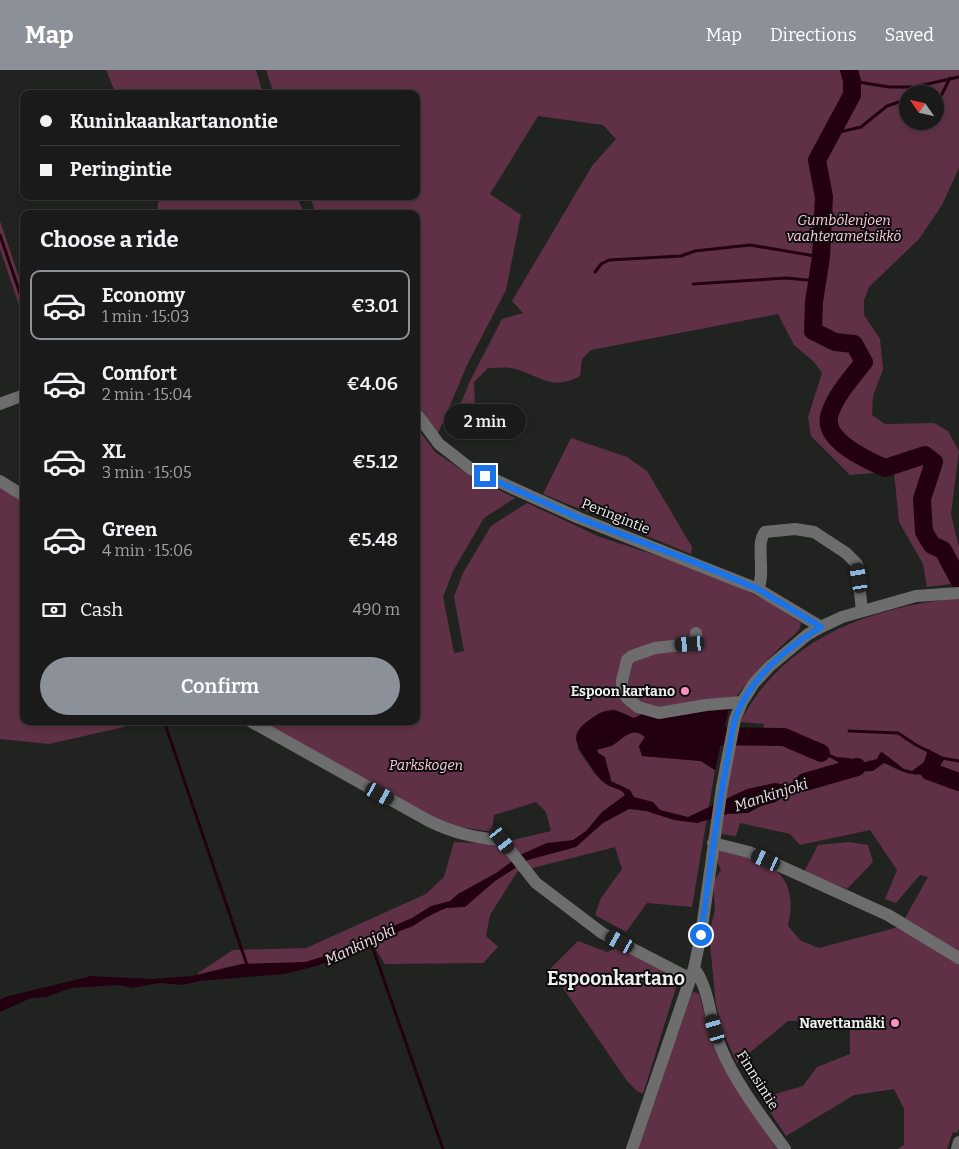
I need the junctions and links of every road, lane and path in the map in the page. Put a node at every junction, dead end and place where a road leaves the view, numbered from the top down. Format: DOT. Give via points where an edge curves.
graph roads {
  1 [pos="20,396"];
  2 [pos="0,404"];
  3 [pos="420,418"];
  4 [pos="0,480"];
  5 [pos="20,493"];
  6 [pos="758,589"];
  7 [pos="957,593"];
  8 [pos="862,611"];
  9 [pos="821,627"];
  10 [pos="696,633"];
  11 [pos="742,702"];
  12 [pos="257,725"];
  13 [pos="713,843"];
  14 [pos="959,958"];
  15 [pos="692,974"];
  16 [pos="959,1134"];
  17 [pos="959,1140"];
  18 [pos="632,1149"];
  19 [pos="785,1149"];
  20 [pos="958,1149"];
  1 -- 2 [label="street"];
  3 -- 6 [label="street, Peringintie" via="440,444 471,469 570,514"];
  4 -- 5 [label="street"];
  6 -- 8 [label="street" via="762,579 761,541 765,532 796,529 814,532 857,564"];
  6 -- 9 [label="street, Peringintie"];
  7 -- 8 [label="street" via="916,596"];
  8 -- 9 [label="street"];
  9 -- 11 [label="street" via="770,666"];
  10 -- 11 [label="street" via="696,639 690,644 636,653 629,658 622,681 622,690 627,698 638,707 660,713 706,704"];
  11 -- 13 [label="street" via="735,719"];
  12 -- 15 [label="street" via="452,832 502,840 536,883 602,933"];
  13 -- 14 [label="street" via="749,852 888,915"];
  13 -- 15 [label="street" via="701,935"];
  15 -- 18 [label="street"];
  15 -- 19 [label="street, Finnsintie" via="703,980 720,1047"];
  16 -- 17 [label="street"];
  17 -- 20 [label="street"];
}
